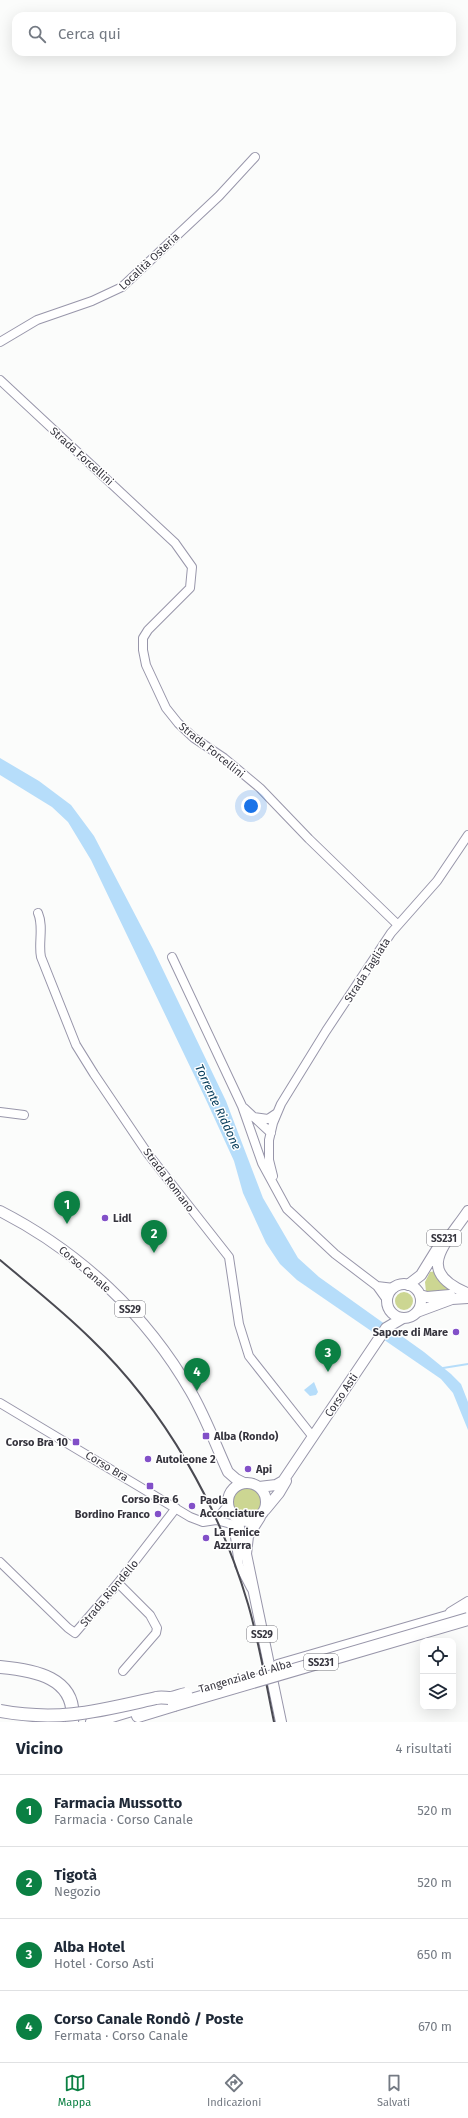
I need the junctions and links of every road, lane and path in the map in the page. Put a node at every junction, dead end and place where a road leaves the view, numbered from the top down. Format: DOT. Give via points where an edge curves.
graph roads {
  1 [pos="255,157"];
  2 [pos="0,342"];
  3 [pos="0,380"];
  4 [pos="468,835"];
  5 [pos="38,913"];
  6 [pos="398,925"];
  7 [pos="172,958"];
  8 [pos="242,1106"];
  9 [pos="0,1112"];
  10 [pos="277,1113"];
  11 [pos="24,1115"];
  12 [pos="252,1117"];
  13 [pos="254,1137"];
  14 [pos="270,1137"];
  15 [pos="275,1184"];
  16 [pos="468,1202"];
  17 [pos="0,1211"];
  18 [pos="468,1211"];
  19 [pos="421,1275"];
  20 [pos="408,1285"];
  21 [pos="377,1286"];
  22 [pos="394,1288"];
  23 [pos="419,1293"];
  24 [pos="468,1295"];
  25 [pos="388,1304"];
  26 [pos="417,1312"];
  27 [pos="403,1318"];
  28 [pos="386,1329"];
  29 [pos="0,1403"];
  30 [pos="313,1437"];
  31 [pos="217,1446"];
  32 [pos="296,1462"];
  33 [pos="244,1483"];
  34 [pos="259,1487"];
  35 [pos="230,1493"];
  36 [pos="228,1505"];
  37 [pos="176,1508"];
  38 [pos="262,1513"];
  39 [pos="238,1519"];
  40 [pos="216,1520"];
  41 [pos="0,1562"];
  42 [pos="118,1583"];
  43 [pos="251,1588"];
  44 [pos="468,1601"];
  45 [pos="255,1604"];
  46 [pos="468,1611"];
  47 [pos="468,1619"];
  48 [pos="468,1625"];
  49 [pos="270,1665"];
  50 [pos="0,1667"];
  51 [pos="123,1671"];
  52 [pos="273,1681"];
  53 [pos="173,1701"];
  54 [pos="0,1711"];
  55 [pos="72,1722"];
  56 [pos="92,1722"];
  57 [pos="116,1722"];
  58 [pos="136,1722"];
  59 [pos="281,1722"];
  1 -- 2 [label="street, Località Osteria" via="219,196 122,287 92,302 38,320"];
  3 -- 6 [label="street, Strada Forcellini" via="175,543 192,567 190,588 143,638 146,665 170,713 194,738 224,758 260,788"];
  4 -- 6 [label="street, Strada Tagliata" via="437,881"];
  5 -- 30 [label="street, Strada Romano" via="38,946 41,957 76,1045 148,1154 229,1257 239,1324 249,1356"];
  6 -- 10 [label="street, Strada Tagliata" via="326,1031"];
  7 -- 8 [label="street, Strada Tagliata"];
  8 -- 12 [label="street, Strada Tagliata"];
  8 -- 13 [label="street, Strada Tagliata"];
  9 -- 11 [label="street"];
  10 -- 12 [label="street" via="268,1119"];
  10 -- 14 [label="street, Strada Tagliata"];
  12 -- 14 [label="street, Strada Tagliata"];
  13 -- 14 [label="street"];
  13 -- 15 [label="street, Strada Tagliata" via="262,1163"];
  14 -- 15 [label="street, Strada Tagliata" via="269,1160"];
  15 -- 21 [label="street, Strada Tagliata" via="287,1209 335,1254"];
  16 -- 19 [label="main road, SS231"];
  17 -- 31 [label="main road, Corso Canale / SS29" via="61,1247 130,1309 167,1354 192,1394"];
  18 -- 24 [label="main road" via="444,1246 437,1263 439,1274 444,1280"];
  19 -- 20 [label="main road, SS231"];
  19 -- 23 [label="main road, SS231"];
  20 -- 22 [label="main road, SS231" via="398,1285"];
  20 -- 23 [label="main road"];
  21 -- 22 [label="street"];
  21 -- 25 [label="street, Strada Tagliata"];
  22 -- 25 [label="main road"];
  23 -- 24 [label="main road" via="427,1297"];
  23 -- 26 [label="main road, SS231" via="421,1304"];
  24 -- 26 [label="main road"];
  25 -- 27 [label="main road" via="395,1315"];
  25 -- 28 [label="main road"];
  26 -- 27 [label="main road"];
  27 -- 28 [label="main road"];
  28 -- 30 [label="main road, Corso Asti"];
  29 -- 37 [label="street, Corso Bra"];
  30 -- 32 [label="main road, Corso Asti"];
  31 -- 33 [label="main road, Corso Canale / SS29" via="228,1472"];
  31 -- 35 [label="main road, Corso Canale / SS29"];
  32 -- 34 [label="main road, Corso Asti" via="283,1481 276,1485"];
  32 -- 38 [label="main road, Corso Asti" via="279,1493"];
  33 -- 34 [label="main road, SS29"];
  33 -- 35 [label="main road" via="236,1486"];
  34 -- 38 [label="main road" via="266,1498"];
  35 -- 36 [label="main road, SS29"];
  36 -- 39 [label="main road, SS29" via="231,1513"];
  36 -- 40 [label="street"];
  37 -- 40 [label="street, Corso Bra" via="203,1522"];
  37 -- 42 [label="street, Strada Riondello"];
  38 -- 39 [label="main road" via="247,1522"];
  38 -- 45 [label="main road, SS29" via="248,1536 246,1554"];
  39 -- 43 [label="main road, SS29" via="242,1554"];
  40 -- 43 [label="street, Corso Bra" via="227,1522 233,1527 239,1565"];
  41 -- 42 [label="street, Strada Riondello" via="75,1633"];
  42 -- 51 [label="street" via="150,1615 157,1628 156,1633"];
  43 -- 45 [label="main road, SS29"];
  44 -- 49 [label="street" via="453,1611"];
  45 -- 49 [label="main road, SS29"];
  46 -- 53 [label="highway, Tangenziale di Alba / SS231, bridge"];
  47 -- 53 [label="highway, Tangenziale di Alba / SS231, bridge"];
  48 -- 52 [label="street"];
  49 -- 52 [label="main road, SS29"];
  50 -- 55 [label="highway" via="31,1670 54,1680 62,1687 68,1698 72,1708"];
  52 -- 59 [label="main road, SS29"];
  53 -- 54 [label="highway, SS231, bridge" via="158,1697 112,1709 63,1716"];
  53 -- 56 [label="highway, Tangenziale di Alba, bridge"];
  53 -- 57 [label="highway, Tangenziale di Alba"];
  53 -- 58 [label="highway, SS231" via="163,1713"];
}
